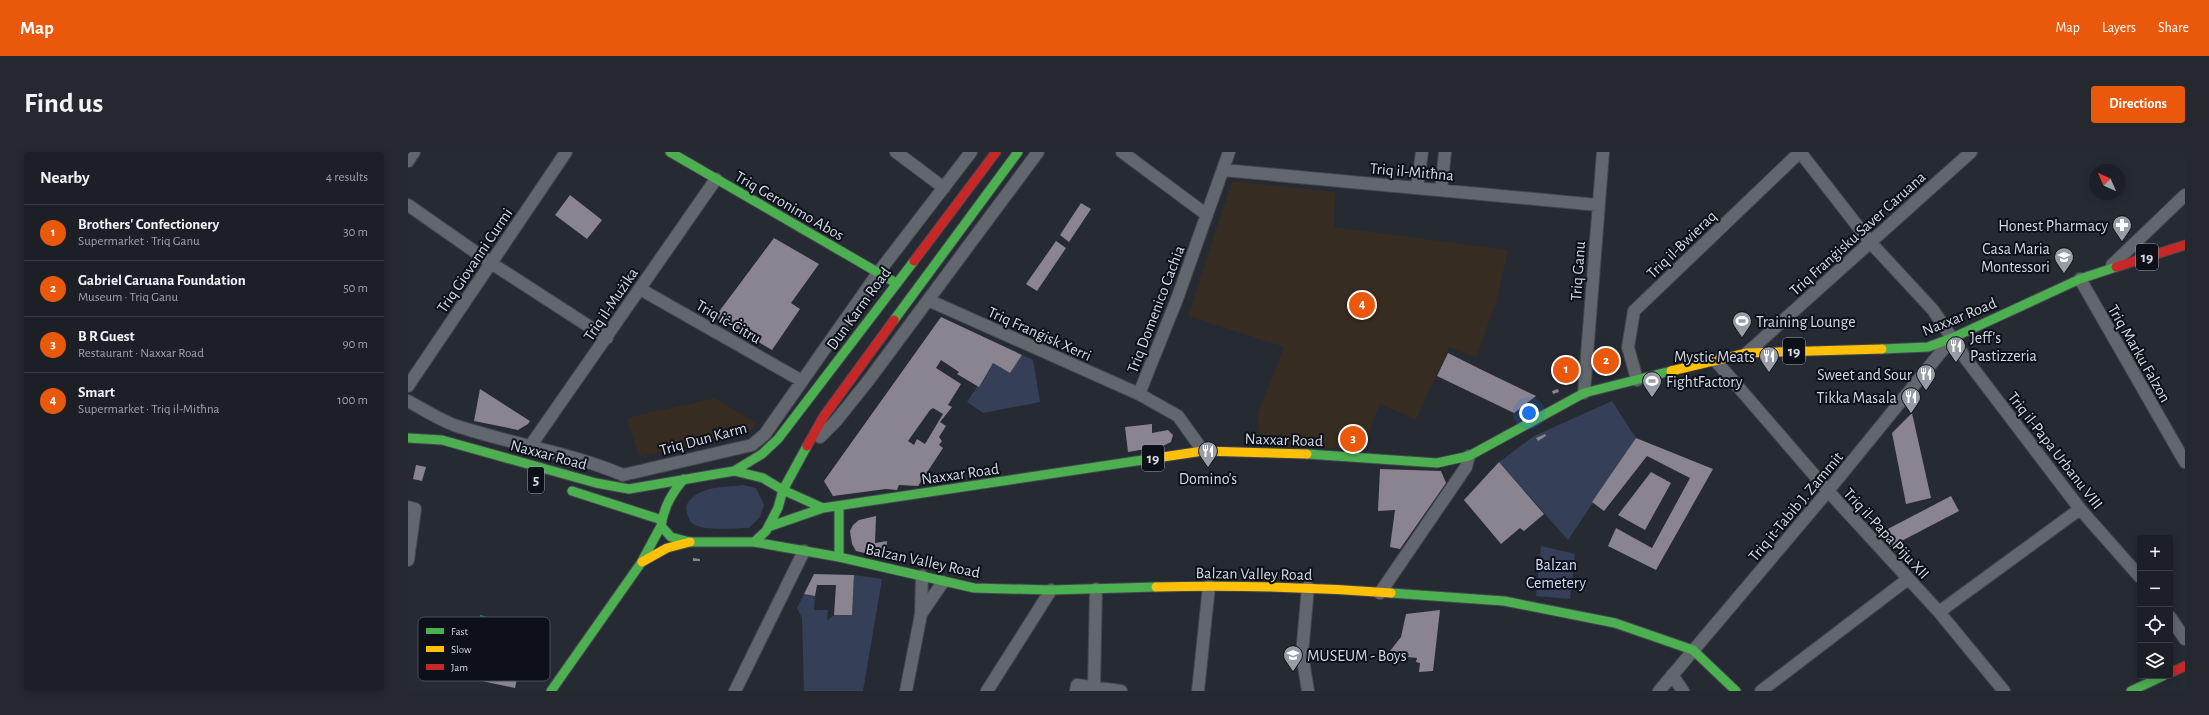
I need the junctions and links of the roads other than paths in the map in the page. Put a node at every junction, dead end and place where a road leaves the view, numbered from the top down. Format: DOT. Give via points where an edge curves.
graph roads {
  1 [pos="414,152"];
  2 [pos="566,152"];
  3 [pos="670,152"];
  4 [pos="896,152"];
  5 [pos="971,152"];
  6 [pos="996,152"];
  7 [pos="1018,152"];
  8 [pos="1038,152"];
  9 [pos="1122,152"];
  10 [pos="1229,152"];
  11 [pos="1422,152"];
  12 [pos="1445,152"];
  13 [pos="1603,152"];
  14 [pos="1800,152"];
  15 [pos="1971,152"];
  16 [pos="408,161"];
  17 [pos="1223,170"];
  18 [pos="716,179"];
  19 [pos="944,188"];
  20 [pos="1417,188"];
  21 [pos="1441,190"];
  22 [pos="2185,195"];
  23 [pos="408,205"];
  24 [pos="1598,205"];
  25 [pos="1207,215"];
  26 [pos="1870,242"];
  27 [pos="2185,245"];
  28 [pos="491,263"];
  29 [pos="2108,269"];
  30 [pos="878,273"];
  31 [pos="2080,279"];
  32 [pos="896,283"];
  33 [pos="640,289"];
  34 [pos="928,300"];
  35 [pos="607,338"];
  36 [pos="1952,338"];
  37 [pos="1747,353"];
  38 [pos="1715,360"];
  39 [pos="1637,380"];
  40 [pos="802,381"];
  41 [pos="408,386"];
  42 [pos="1584,393"];
  43 [pos="1139,394"];
  44 [pos="408,401"];
  45 [pos="782,434"];
  46 [pos="408,438"];
  47 [pos="531,446"];
  48 [pos="806,450"];
  49 [pos="1202,451"];
  50 [pos="1469,456"];
  51 [pos="2185,462"];
  52 [pos="734,471"];
  53 [pos="684,479"];
  54 [pos="596,483"];
  55 [pos="562,488"];
  56 [pos="783,490"];
  57 [pos="1828,492"];
  58 [pos="839,506"];
  59 [pos="408,507"];
  60 [pos="823,508"];
  61 [pos="2080,509"];
  62 [pos="662,523"];
  63 [pos="768,526"];
  64 [pos="690,542"];
  65 [pos="754,542"];
  66 [pos="804,551"];
  67 [pos="839,557"];
  68 [pos="408,560"];
  69 [pos="641,563"];
  70 [pos="2137,574"];
  71 [pos="922,576"];
  72 [pos="1908,579"];
  73 [pos="943,582"];
  74 [pos="1208,586"];
  75 [pos="1308,587"];
  76 [pos="1096,589"];
  77 [pos="1051,590"];
  78 [pos="1380,593"];
  79 [pos="1939,612"];
  80 [pos="921,614"];
  81 [pos="2173,621"];
  82 [pos="2185,639"];
  83 [pos="1693,650"];
  84 [pos="2185,666"];
  85 [pos="2173,672"];
  86 [pos="1672,675"];
  87 [pos="2157,679"];
  88 [pos="1094,687"];
  89 [pos="551,691"];
  90 [pos="735,691"];
  91 [pos="906,691"];
  92 [pos="986,691"];
  93 [pos="1076,691"];
  94 [pos="1120,691"];
  95 [pos="1198,691"];
  96 [pos="1308,691"];
  97 [pos="1659,691"];
  98 [pos="1683,691"];
  99 [pos="1736,691"];
  100 [pos="1761,691"];
  101 [pos="2004,691"];
  102 [pos="2131,691"];
  1 -- 16 [label="street"];
  2 -- 28 [label="street, Triq Giovanni Curmi"];
  3 -- 18 [label="main road, Triq Geronimo Abos"];
  4 -- 19 [label="street"];
  5 -- 19 [label="street, Triq Dun Karm"];
  6 -- 32 [label="main road, Dun Karm Road"];
  7 -- 48 [label="main road" via="824,416"];
  8 -- 34 [label="street"];
  9 -- 25 [label="street"];
  10 -- 17 [label="street, Triq Domenico Cachia"];
  11 -- 20 [label="street"];
  12 -- 21 [label="street"];
  13 -- 24 [label="street, Triq Ganu"];
  14 -- 26 [label="street, Triq il-Papa Urbanu VIII"];
  14 -- 39 [label="street, Triq il-Bwieraq" via="1634,311 1628,347"];
  15 -- 26 [label="street, Triq Franġisku Saver Caruana"];
  17 -- 20 [label="street, Triq il-Mitħna"];
  17 -- 25 [label="street, Triq Domenico Cachia"];
  18 -- 30 [label="main road, Triq Geronimo Abos"];
  18 -- 33 [label="street, Triq il-Mużika"];
  19 -- 30 [label="street, Triq Dun Karm"];
  20 -- 21 [label="street, Triq il-Mitħna"];
  21 -- 24 [label="street, Triq il-Mitħna"];
  22 -- 29 [label="street"];
  23 -- 28 [label="street"];
  24 -- 42 [label="street, Triq Ganu"];
  25 -- 43 [label="street, Triq Domenico Cachia"];
  26 -- 36 [label="street, Triq il-Papa Urbanu VIII" via="1933,310"];
  26 -- 37 [label="street, Triq Franġisku Saver Caruana"];
  27 -- 29 [label="main road, Naxxar Road / 19"];
  28 -- 35 [label="street"];
  28 -- 41 [label="street, Triq Giovanni Curmi"];
  29 -- 31 [label="main road, Naxxar Road / 19"];
  30 -- 32 [label="main road, Triq Geronimo Abos"];
  30 -- 40 [label="street, Triq Dun Karm"];
  31 -- 36 [label="main road, Naxxar Road / 19"];
  31 -- 51 [label="street, Triq Marku Falzon"];
  32 -- 45 [label="main road, Dun Karm Road"];
  33 -- 35 [label="street, Triq il-Mużika"];
  33 -- 40 [label="street, Triq iċ-Ċitru"];
  34 -- 43 [label="street, Triq Franġisk Xerri"];
  34 -- 48 [label="street" via="840,416"];
  35 -- 47 [label="street, Triq il-Mużika"];
  36 -- 37 [label="main road, Naxxar Road / 19" via="1928,347"];
  36 -- 57 [label="street, Triq it-Tabib J. Zammit"];
  36 -- 61 [label="street, Triq il-Papa Urbanu VIII"];
  37 -- 38 [label="main road, Naxxar Road / 19"];
  38 -- 39 [label="main road, Naxxar Road / 19"];
  38 -- 57 [label="street, Triq il-Papa Piju XII"];
  39 -- 42 [label="main road, Naxxar Road / 19"];
  40 -- 47 [label="street, Triq Dun Karm" via="765,434 752,445 623,475"];
  42 -- 50 [label="main road, Naxxar Road / 19"];
  43 -- 49 [label="street, Triq Domenico Cachia" via="1178,416"];
  44 -- 47 [label="street, Triq Dun Karm" via="453,424"];
  45 -- 52 [label="main road, Dun Karm Road" via="762,454"];
  45 -- 54 [label="main road" via="753,452 627,482"];
  46 -- 54 [label="main road, Naxxar Road / 5" via="442,440"];
  48 -- 56 [label="main road"];
  49 -- 50 [label="main road, Naxxar Road / 19" via="1324,455 1438,463"];
  49 -- 58 [label="main road, Naxxar Road / 19"];
  50 -- 78 [label="street" via="1466,467"];
  52 -- 53 [label="main road, Naxxar Road / 5"];
  52 -- 56 [label="main road, Naxxar Road / 5" via="763,478"];
  53 -- 54 [label="main road, Naxxar Road / 5" via="629,489"];
  53 -- 62 [label="main road" via="668,498"];
  55 -- 62 [label="main road, Naxxar Road / 5"];
  56 -- 60 [label="main road, Naxxar Road"];
  56 -- 63 [label="main road" via="778,508"];
  57 -- 72 [label="street, Triq il-Papa Piju XII"];
  57 -- 83 [label="street, Triq it-Tabib J. Zammit"];
  58 -- 60 [label="main road, Naxxar Road / 19"];
  58 -- 67 [label="main road"];
  59 -- 68 [label="street" via="415,509"];
  60 -- 63 [label="main road, Naxxar Road"];
  61 -- 70 [label="street, Triq il-Papa Urbanu VIII"];
  61 -- 79 [label="street"];
  62 -- 64 [label="main road, Naxxar Road / 5" via="672,537"];
  62 -- 69 [label="main road"];
  63 -- 65 [label="main road"];
  64 -- 65 [label="main road, Naxxar Road / 5"];
  64 -- 69 [label="main road" via="667,548"];
  65 -- 66 [label="main road, Balzan Valley Road"];
  66 -- 67 [label="main road, Balzan Valley Road"];
  66 -- 90 [label="street"];
  67 -- 71 [label="main road, Balzan Valley Road"];
  69 -- 89 [label="main road"];
  71 -- 73 [label="main road, Balzan Valley Road"];
  71 -- 80 [label="street"];
  72 -- 79 [label="street, Triq il-Papa Piju XII"];
  72 -- 100 [label="street"];
  73 -- 77 [label="main road, Balzan Valley Road" via="974,588"];
  73 -- 80 [label="street"];
  74 -- 75 [label="main road, Balzan Valley Road"];
  74 -- 76 [label="main road, Balzan Valley Road"];
  74 -- 95 [label="street"];
  75 -- 78 [label="main road, Balzan Valley Road"];
  75 -- 96 [label="street" via="1302,654"];
  76 -- 77 [label="main road, Balzan Valley Road"];
  76 -- 88 [label="street"];
  77 -- 92 [label="street"];
  78 -- 83 [label="main road, Balzan Valley Road" via="1504,601 1615,624"];
  79 -- 101 [label="street, Triq il-Papa Piju XII"];
  80 -- 91 [label="street"];
  81 -- 82 [label="street"];
  83 -- 86 [label="street, Triq it-Tabib J. Zammit"];
  83 -- 99 [label="main road, Balzan Valley Road"];
  84 -- 85 [label="main road"];
  86 -- 97 [label="street, Triq it-Tabib J. Zammit"];
  86 -- 98 [label="street"];
  87 -- 102 [label="main road"];
  88 -- 93 [label="street" via="1077,685"];
  88 -- 94 [label="street"];
}
